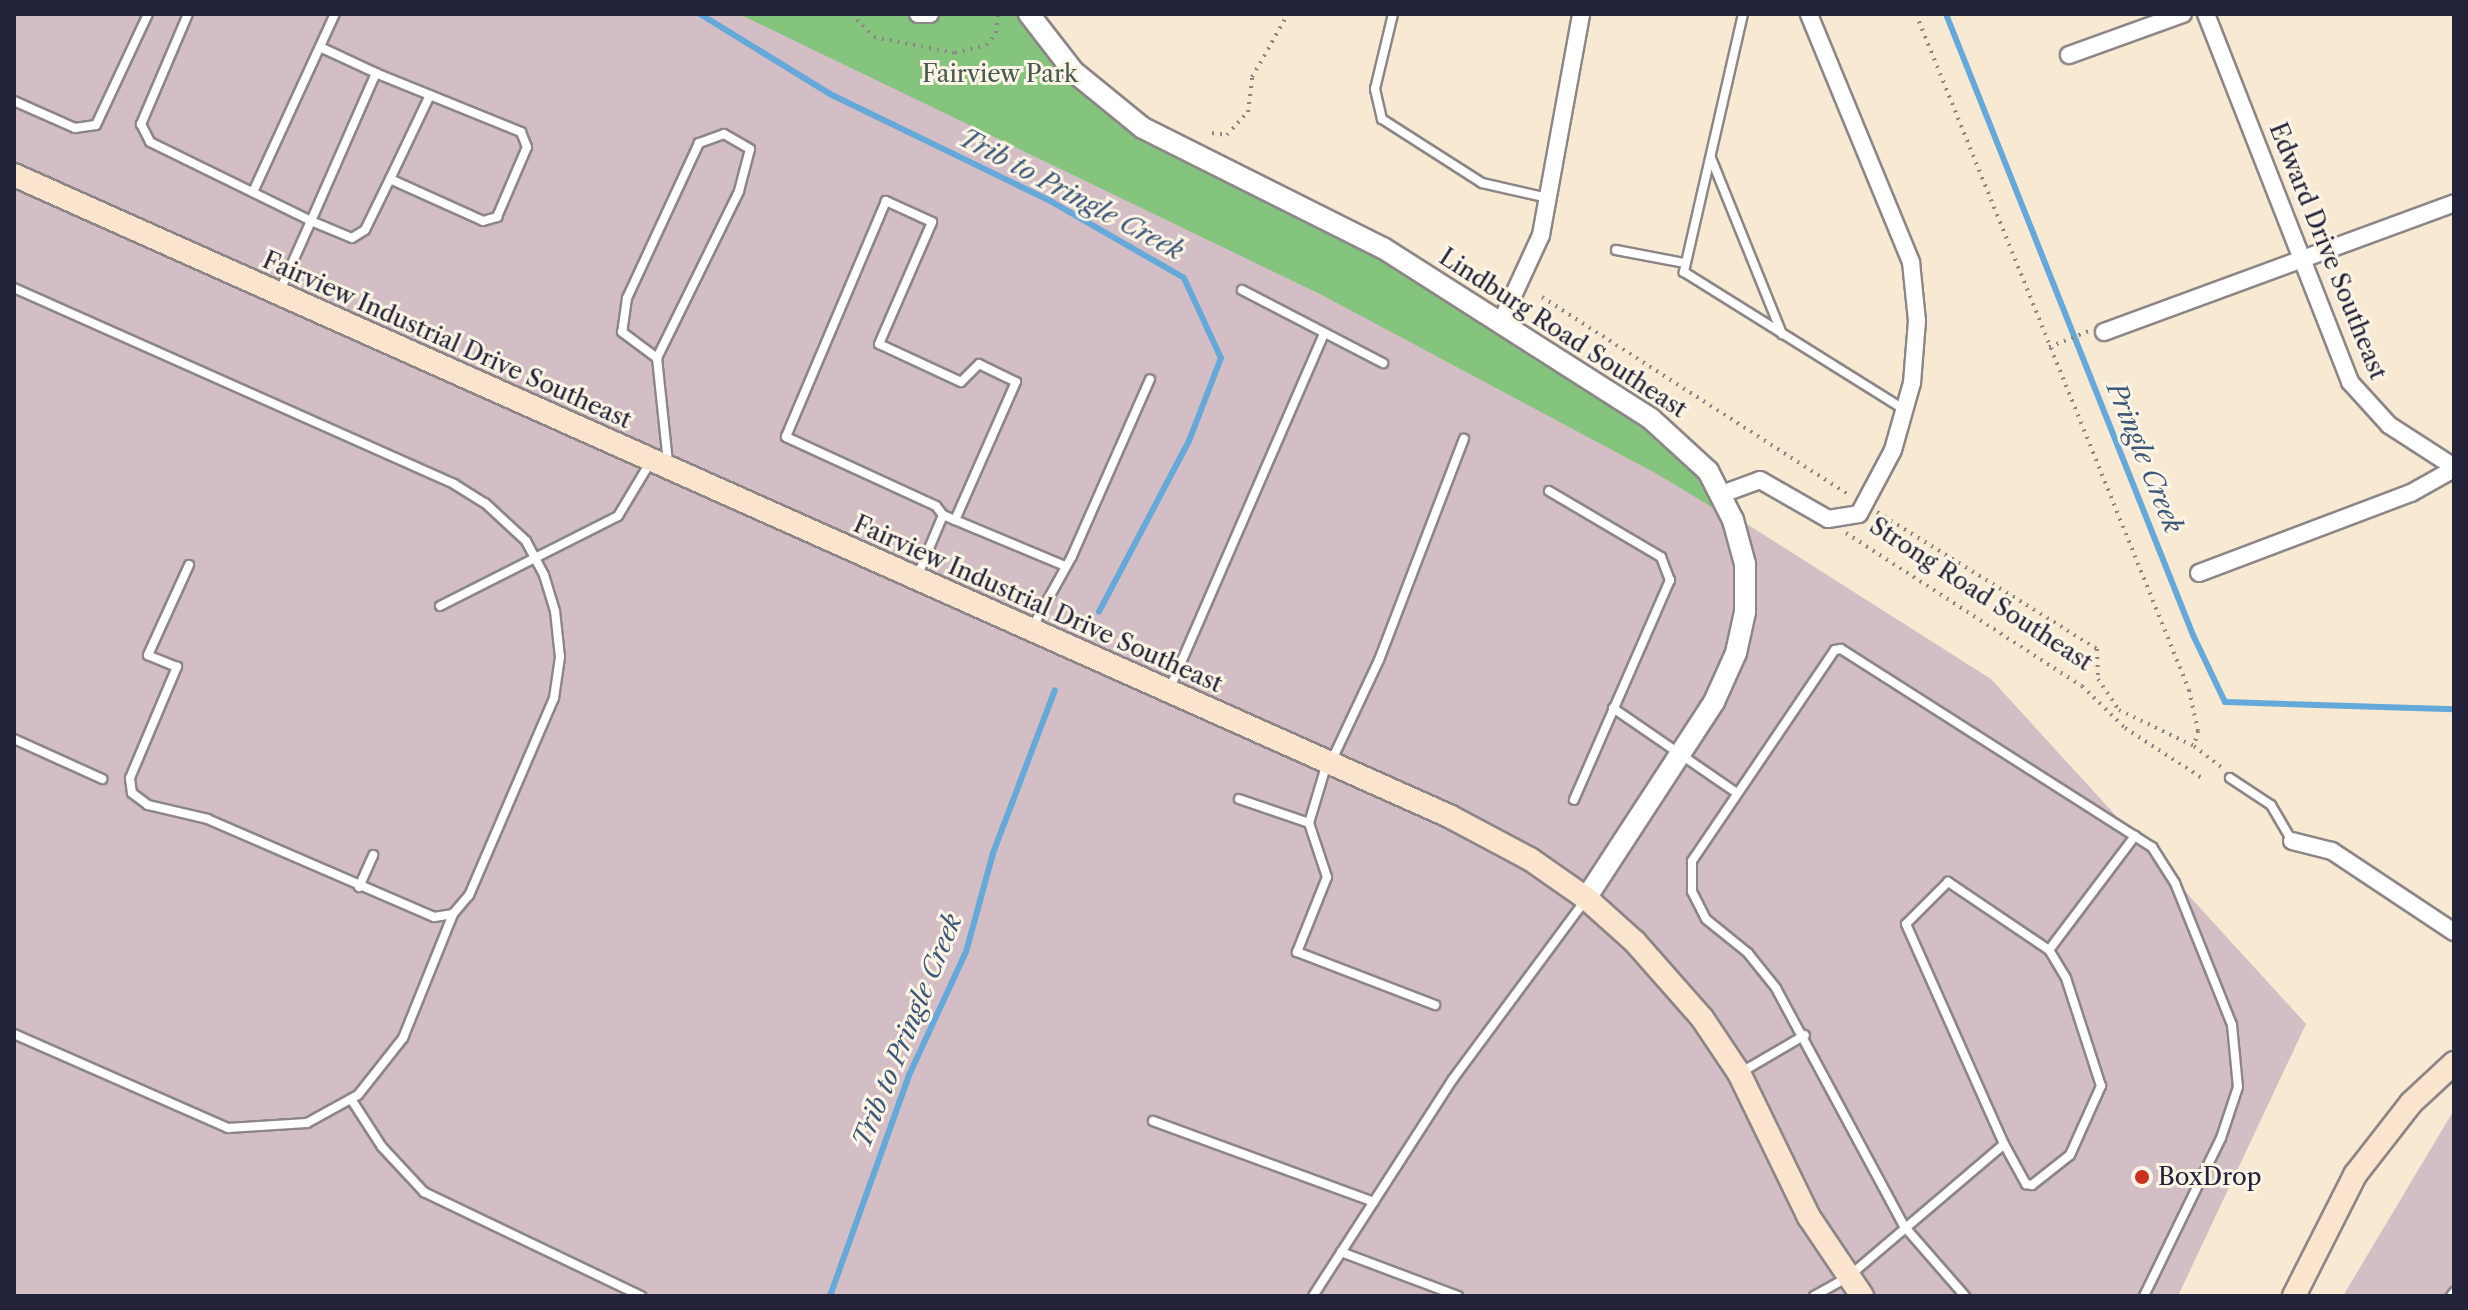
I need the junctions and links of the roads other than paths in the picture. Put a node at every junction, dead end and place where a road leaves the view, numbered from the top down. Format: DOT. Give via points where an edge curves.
graph roads {
  1 [pos="148,14"];
  2 [pos="188,14"];
  3 [pos="335,14"];
  4 [pos="918,14"];
  5 [pos="930,14"];
  6 [pos="1029,14"];
  7 [pos="1393,14"];
  8 [pos="1581,14"];
  9 [pos="1743,14"];
  10 [pos="1809,14"];
  11 [pos="2183,14"];
  12 [pos="2206,14"];
  13 [pos="320,47"];
  14 [pos="2069,55"];
  15 [pos="376,73"];
  16 [pos="430,95"];
  17 [pos="14,101"];
  18 [pos="1710,156"];
  19 [pos="14,175"];
  20 [pos="390,179"];
  21 [pos="253,192"];
  22 [pos="1548,198"];
  23 [pos="2454,203"];
  24 [pos="311,221"];
  25 [pos="1616,250"];
  26 [pos="2302,259"];
  27 [pos="1684,263"];
  28 [pos="14,288"];
  29 [pos="1242,290"];
  30 [pos="279,293"];
  31 [pos="1501,322"];
  32 [pos="2104,332"];
  33 [pos="1324,333"];
  34 [pos="1782,335"];
  35 [pos="657,358"];
  36 [pos="1383,363"];
  37 [pos="1150,379"];
  38 [pos="1906,410"];
  39 [pos="1464,439"];
  40 [pos="660,464"];
  41 [pos="2454,468"];
  42 [pos="1549,491"];
  43 [pos="1722,494"];
  44 [pos="943,515"];
  45 [pos="955,520"];
  46 [pos="537,558"];
  47 [pos="189,565"];
  48 [pos="1065,566"];
  49 [pos="2199,573"];
  50 [pos="917,578"];
  51 [pos="440,606"];
  52 [pos="1031,629"];
  53 [pos="1169,690"];
  54 [pos="1613,708"];
  55 [pos="14,739"];
  56 [pos="1677,755"];
  57 [pos="1329,762"];
  58 [pos="2230,778"];
  59 [pos="102,779"];
  60 [pos="1735,792"];
  61 [pos="1239,799"];
  62 [pos="1574,800"];
  63 [pos="1309,823"];
  64 [pos="2135,836"];
  65 [pos="2292,841"];
  66 [pos="373,855"];
  67 [pos="359,887"];
  68 [pos="1586,898"];
  69 [pos="453,914"];
  70 [pos="2454,932"];
  71 [pos="2049,950"];
  72 [pos="1435,1005"];
  73 [pos="14,1034"];
  74 [pos="1805,1035"];
  75 [pos="2454,1063"];
  76 [pos="1739,1073"];
  77 [pos="351,1099"];
  78 [pos="1153,1121"];
  79 [pos="2004,1144"];
  80 [pos="1374,1202"];
  81 [pos="1904,1226"];
  82 [pos="1341,1252"];
  83 [pos="1848,1277"];
  84 [pos="641,1296"];
  85 [pos="1313,1296"];
  86 [pos="1458,1296"];
  87 [pos="1814,1296"];
  88 [pos="1862,1296"];
  89 [pos="1965,1296"];
  90 [pos="2144,1296"];
  91 [pos="2294,1296"];
  1 -- 17 [label="lane" via="96,125 75,128"];
  2 -- 21 [label="lane" via="141,124 150,142"];
  3 -- 13 [label="lane"];
  4 -- 5 [label="street"];
  6 -- 31 [label="street, Lindburg Road Southeast" via="1073,71 1143,128 1330,219"];
  7 -- 22 [label="lane" via="1375,89 1382,119 1482,183"];
  8 -- 22 [label="street"];
  9 -- 18 [label="lane"];
  10 -- 38 [label="street" via="1911,262 1917,321"];
  11 -- 14 [label="street"];
  12 -- 26 [label="street, Edward Drive Southeast"];
  13 -- 15 [label="lane"];
  13 -- 21 [label="lane"];
  15 -- 16 [label="lane"];
  15 -- 24 [label="lane"];
  16 -- 20 [label="lane"];
  16 -- 20 [label="lane" via="521,132 527,147 497,217 483,221"];
  18 -- 27 [label="lane"];
  18 -- 34 [label="lane"];
  19 -- 30 [label="main road, Fairview Industrial Drive Southeast"];
  20 -- 24 [label="lane" via="365,230 352,238"];
  21 -- 24 [label="lane"];
  22 -- 31 [label="street" via="1533,260"];
  23 -- 26 [label="street"];
  24 -- 30 [label="lane"];
  25 -- 27 [label="lane"];
  26 -- 32 [label="street"];
  26 -- 41 [label="street, Edward Drive Southeast" via="2350,382 2389,425"];
  27 -- 34 [label="lane" via="1689,278"];
  28 -- 46 [label="lane" via="454,484 513,526"];
  29 -- 33 [label="lane"];
  30 -- 40 [label="main road, Fairview Industrial Drive Southeast"];
  31 -- 43 [label="street, Lindburg Road Southeast" via="1669,432 1696,456"];
  33 -- 36 [label="lane"];
  33 -- 53 [label="lane"];
  34 -- 38 [label="lane"];
  35 -- 35 [label="lane" via="622,332 627,298 699,143 724,134 750,149 739,191"];
  35 -- 40 [label="lane"];
  37 -- 48 [label="lane"];
  38 -- 43 [label="street, Strong Road Southeast" via="1867,507 1837,522 1769,481 1751,481"];
  39 -- 57 [label="lane" via="1379,660"];
  40 -- 46 [label="lane" via="618,516"];
  40 -- 50 [label="main road, Fairview Industrial Drive Southeast"];
  41 -- 49 [label="street" via="2411,493"];
  42 -- 54 [label="lane" via="1661,557 1670,580"];
  43 -- 56 [label="street, Lindburg Road Southeast" via="1745,564 1745,612 1728,674"];
  44 -- 45 [label="lane"];
  44 -- 45 [label="lane" via="936,506 786,437 886,201 932,222 879,344 961,382 979,364 1016,382"];
  44 -- 50 [label="lane"];
  45 -- 48 [label="lane"];
  46 -- 51 [label="lane"];
  46 -- 69 [label="lane" via="557,626 554,698 469,895"];
  47 -- 67 [label="lane" via="148,655 177,667 130,778 132,793 148,805 208,819"];
  48 -- 52 [label="lane"];
  50 -- 52 [label="main road, Fairview Industrial Drive Southeast"];
  52 -- 53 [label="main road, Fairview Industrial Drive Southeast"];
  53 -- 57 [label="main road, Fairview Industrial Drive Southeast"];
  54 -- 56 [label="lane"];
  54 -- 62 [label="lane"];
  55 -- 59 [label="lane"];
  56 -- 60 [label="lane"];
  56 -- 68 [label="street, Lindburg Road Southeast"];
  57 -- 63 [label="lane"];
  57 -- 68 [label="main road, Fairview Industrial Drive Southeast" via="1500,842"];
  58 -- 65 [label="lane" via="2271,805"];
  60 -- 64 [label="lane" via="1829,656 1841,649"];
  60 -- 74 [label="lane" via="1692,861 1692,891 1716,931 1761,966"];
  61 -- 63 [label="lane"];
  63 -- 72 [label="lane" via="1327,877 1297,952"];
  64 -- 71 [label="lane"];
  64 -- 90 [label="lane" via="2160,855 2175,883 2232,1025 2239,1064 2232,1112"];
  65 -- 70 [label="street" via="2332,851"];
  66 -- 67 [label="lane"];
  67 -- 69 [label="lane" via="434,917"];
  68 -- 76 [label="main road, Fairview Industrial Drive Southeast" via="1673,983"];
  68 -- 80 [label="lane" via="1453,1079"];
  69 -- 77 [label="lane" via="403,1038"];
  71 -- 79 [label="lane" via="2066,978 2101,1094 2070,1155 2032,1185 2026,1184"];
  71 -- 79 [label="lane" via="1948,882 1906,924"];
  73 -- 77 [label="lane" via="228,1128 307,1123"];
  74 -- 76 [label="lane"];
  74 -- 81 [label="lane"];
  75 -- 91 [label="main road" via="2411,1103 2355,1175"];
  76 -- 83 [label="main road, Fairview Industrial Drive Southeast" via="1809,1217"];
  77 -- 84 [label="lane" via="382,1147 424,1192"];
  78 -- 80 [label="lane"];
  79 -- 81 [label="lane"];
  80 -- 82 [label="lane"];
  81 -- 83 [label="lane"];
  81 -- 89 [label="lane"];
  82 -- 85 [label="lane"];
  82 -- 86 [label="lane"];
  83 -- 87 [label="lane"];
  83 -- 88 [label="main road, Fairview Industrial Drive Southeast"];
}
